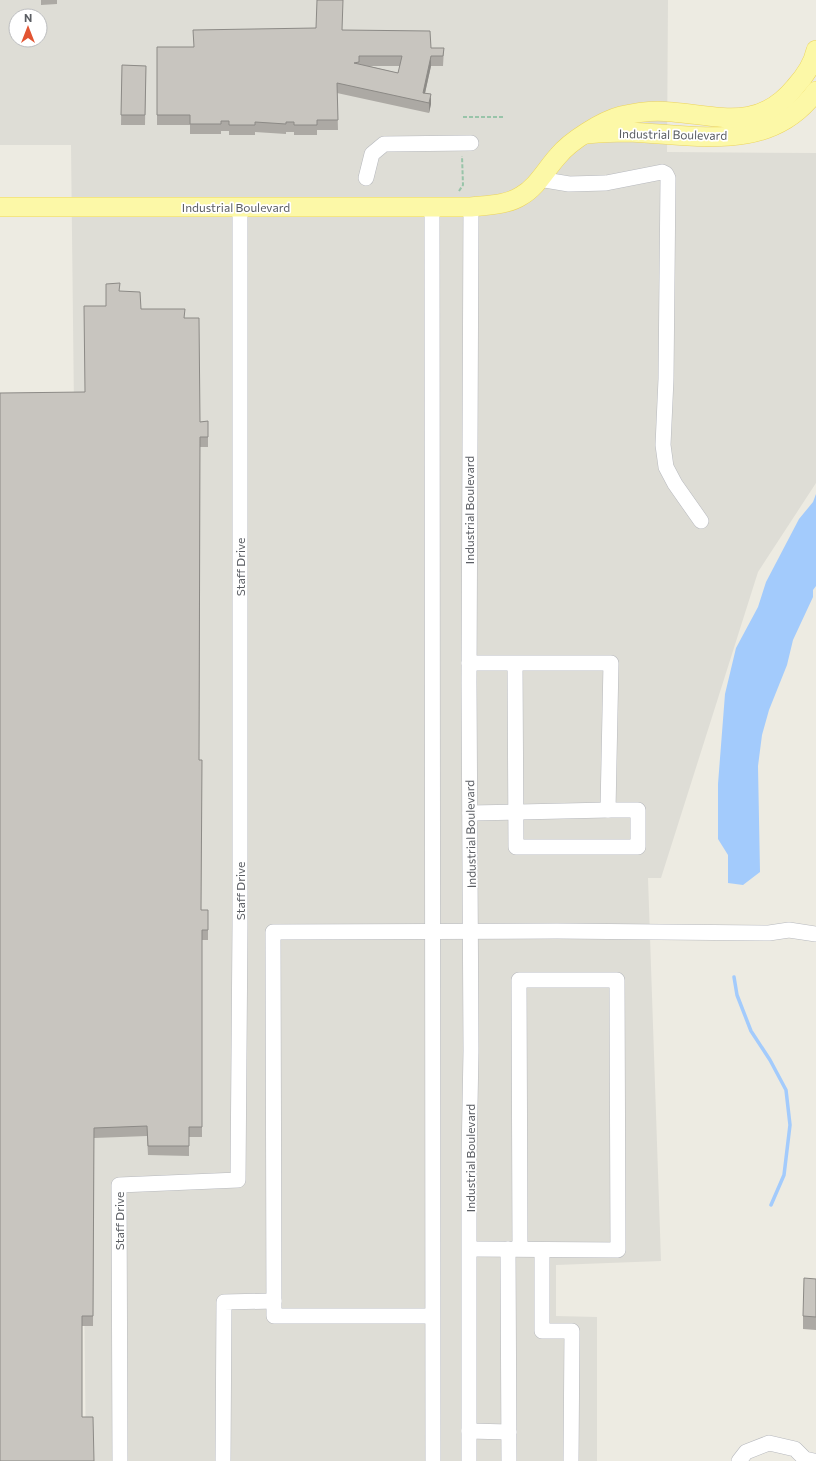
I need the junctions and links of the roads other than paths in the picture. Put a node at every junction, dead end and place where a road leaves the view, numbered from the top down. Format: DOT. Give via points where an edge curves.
graph roads {
  1 [pos="816,50"];
  2 [pos="816,91"];
  3 [pos="586,134"];
  4 [pos="466,143"];
  5 [pos="366,178"];
  6 [pos="539,179"];
  7 [pos="0,207"];
  8 [pos="240,207"];
  9 [pos="432,207"];
  10 [pos="471,207"];
  11 [pos="701,521"];
  12 [pos="469,663"];
  13 [pos="515,663"];
  14 [pos="608,810"];
  15 [pos="470,813"];
  16 [pos="516,813"];
  17 [pos="432,925"];
  18 [pos="471,932"];
  19 [pos="816,934"];
  20 [pos="470,1249"];
  21 [pos="514,1249"];
  22 [pos="542,1250"];
  23 [pos="274,1308"];
  24 [pos="432,1316"];
  25 [pos="469,1431"];
  26 [pos="509,1432"];
  27 [pos="120,1461"];
  28 [pos="223,1461"];
  29 [pos="433,1461"];
  30 [pos="469,1461"];
  31 [pos="509,1461"];
  32 [pos="571,1461"];
  33 [pos="739,1461"];
  34 [pos="814,1461"];
  1 -- 3 [label="main road, Industrial Boulevard" via="802,79 789,95 756,114 734,119 671,111 645,111 605,121"];
  2 -- 3 [label="main road, Industrial Boulevard" via="785,121 751,134 713,138 626,132"];
  3 -- 6 [label="main road, Industrial Boulevard" via="571,142"];
  4 -- 5 [label="street" via="384,144 372,154"];
  6 -- 10 [label="main road, Industrial Boulevard" via="521,196 509,202"];
  6 -- 11 [label="street" via="569,184 606,183 662,172 668,178 663,445 666,467"];
  7 -- 8 [label="main road, Industrial Boulevard"];
  8 -- 9 [label="main road, Industrial Boulevard"];
  8 -- 27 [label="street, Staff Drive" via="238,1180 119,1185"];
  9 -- 10 [label="main road, Industrial Boulevard"];
  9 -- 17 [label="street"];
  10 -- 12 [label="street, Industrial Boulevard"];
  12 -- 13 [label="street"];
  12 -- 15 [label="street, Industrial Boulevard"];
  13 -- 14 [label="street" via="611,663"];
  13 -- 16 [label="street"];
  14 -- 16 [label="street"];
  14 -- 16 [label="street" via="638,810 638,847 516,847"];
  15 -- 16 [label="street"];
  15 -- 18 [label="street, Industrial Boulevard"];
  17 -- 18 [label="street"];
  17 -- 23 [label="street" via="273,937"];
  17 -- 24 [label="street"];
  18 -- 19 [label="street" via="769,933 789,930"];
  18 -- 20 [label="street, Industrial Boulevard"];
  20 -- 21 [label="street"];
  20 -- 25 [label="street, Industrial Boulevard"];
  21 -- 22 [label="street"];
  21 -- 22 [label="street" via="519,980 617,980 618,1250"];
  21 -- 26 [label="street"];
  22 -- 32 [label="street" via="542,1332 572,1332"];
  23 -- 24 [label="street"];
  23 -- 28 [label="street" via="224,1302"];
  24 -- 29 [label="street"];
  25 -- 26 [label="street"];
  25 -- 30 [label="street, Industrial Boulevard"];
  26 -- 31 [label="street"];
  33 -- 34 [label="street" via="746,1452 769,1443 795,1449 805,1459"];
}
